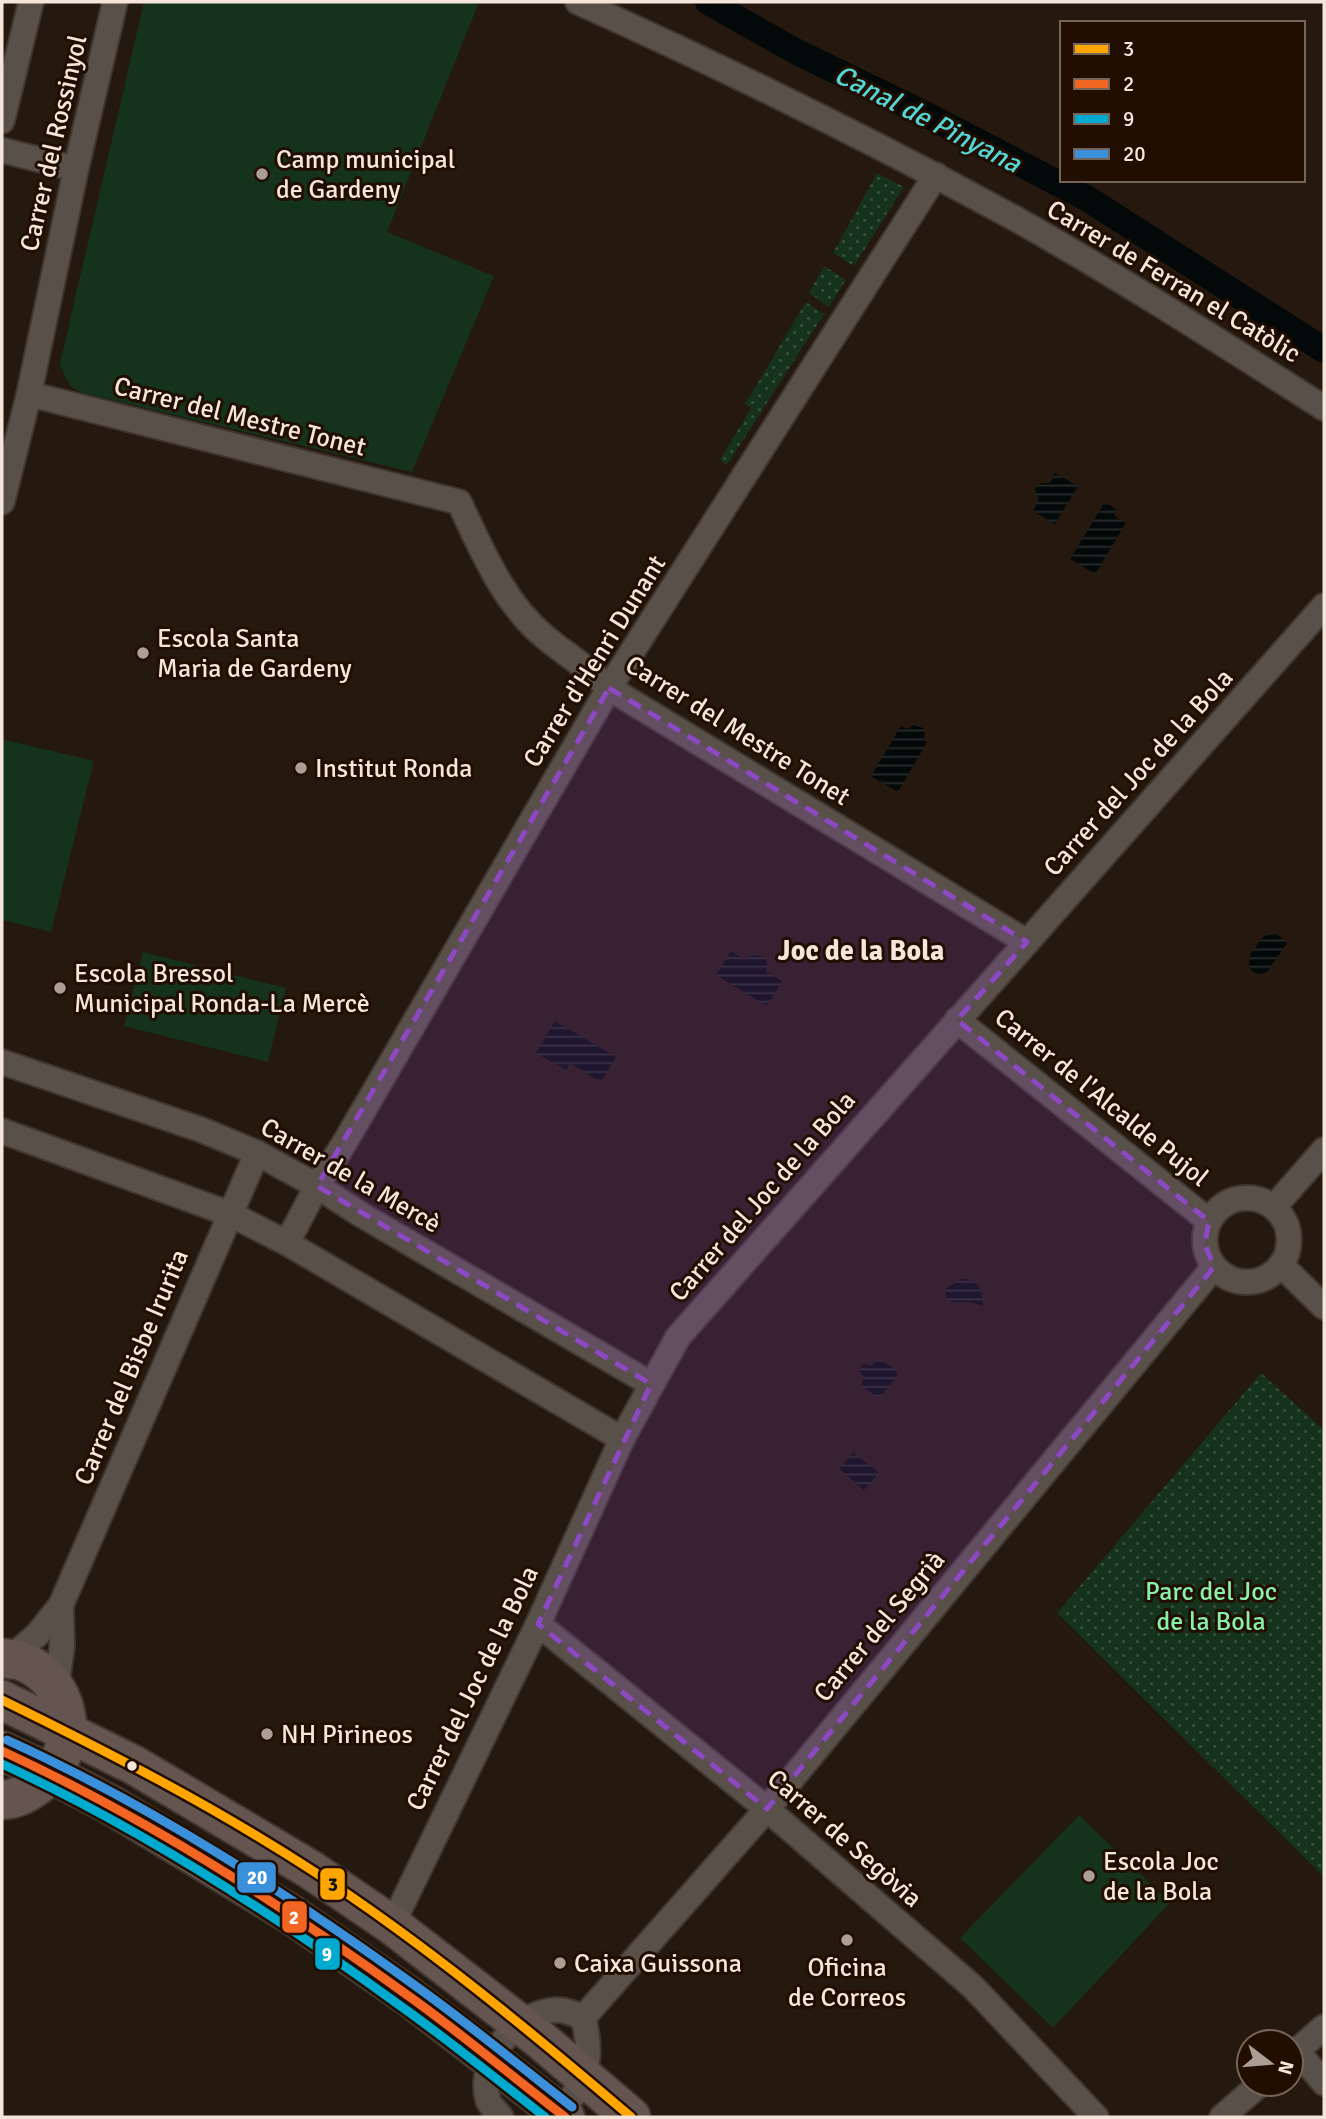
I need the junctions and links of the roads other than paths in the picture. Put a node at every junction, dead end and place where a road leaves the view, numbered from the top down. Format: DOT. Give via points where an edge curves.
graph roads {
  1 [pos="31,2"];
  2 [pos="115,2"];
  3 [pos="578,2"];
  4 [pos="2,121"];
  5 [pos="2,150"];
  6 [pos="76,169"];
  7 [pos="936,175"];
  8 [pos="29,394"];
  9 [pos="1324,408"];
  10 [pos="2,502"];
  11 [pos="1324,606"];
  12 [pos="609,688"];
  13 [pos="1027,942"];
  14 [pos="957,1020"];
  15 [pos="2,1062"];
  16 [pos="2,1132"];
  17 [pos="1324,1150"];
  18 [pos="257,1153"];
  19 [pos="317,1185"];
  20 [pos="1274,1207"];
  21 [pos="230,1213"];
  22 [pos="1209,1221"];
  23 [pos="287,1243"];
  24 [pos="1281,1265"];
  25 [pos="1214,1267"];
  26 [pos="1324,1307"];
  27 [pos="650,1384"];
  28 [pos="622,1439"];
  29 [pos="61,1605"];
  30 [pos="538,1624"];
  31 [pos="5,1659"];
  32 [pos="56,1689"];
  33 [pos="2,1700"];
  34 [pos="68,1733"];
  35 [pos="2,1751"];
  36 [pos="52,1774"];
  37 [pos="2,1800"];
  38 [pos="767,1809"];
  39 [pos="392,1925"];
  40 [pos="583,2018"];
  41 [pos="521,2025"];
  42 [pos="1324,2027"];
  43 [pos="1305,2044"];
  44 [pos="492,2059"];
  45 [pos="1305,2065"];
  46 [pos="583,2077"];
  47 [pos="1324,2083"];
  48 [pos="1244,2098"];
  49 [pos="553,2115"];
  50 [pos="501,2117"];
  51 [pos="631,2117"];
  52 [pos="1096,2117"];
  53 [pos="1222,2117"];
  1 -- 4 [label="street"];
  2 -- 6 [label="street, Carrer del Rossinyol"];
  3 -- 7 [label="street, Carrer de Ferran el Catòlic"];
  5 -- 6 [label="street"];
  6 -- 8 [label="street, Carrer del Rossinyol"];
  7 -- 9 [label="street, Carrer de Ferran el Catòlic" via="1157,302"];
  7 -- 12 [label="street, Carrer d'Henri Dunant"];
  8 -- 10 [label="street, Carrer del Rossinyol"];
  8 -- 12 [label="street, Carrer del Mestre Tonet" via="459,502 516,608"];
  11 -- 13 [label="street, Carrer del Joc de la Bola"];
  12 -- 13 [label="street, Carrer del Mestre Tonet"];
  12 -- 19 [label="street, Carrer d'Henri Dunant"];
  13 -- 14 [label="street, Carrer del Joc de la Bola"];
  14 -- 22 [label="street, Carrer de l'Alcalde Pujol"];
  14 -- 27 [label="street, Carrer del Joc de la Bola" via="678,1337"];
  15 -- 18 [label="street, Carrer de la Mercè"];
  16 -- 21 [label="street"];
  17 -- 20 [label="street"];
  18 -- 19 [label="street, Carrer de la Mercè"];
  18 -- 21 [label="street, Carrer del Bisbe Irurita"];
  19 -- 23 [label="street"];
  19 -- 27 [label="street, Carrer de la Mercè"];
  20 -- 22 [label="street" via="1251,1197 1238,1198 1216,1210"];
  20 -- 24 [label="street" via="1288,1228 1287,1253"];
  21 -- 23 [label="street"];
  21 -- 29 [label="street, Carrer del Bisbe Irurita"];
  22 -- 25 [label="street" via="1205,1244"];
  23 -- 28 [label="street"];
  24 -- 25 [label="street" via="1261,1280 1248,1282 1236,1281"];
  24 -- 26 [label="street"];
  25 -- 38 [label="street, Carrer del Segrià"];
  27 -- 28 [label="street, Carrer del Joc de la Bola"];
  28 -- 30 [label="street, Carrer del Joc de la Bola"];
  29 -- 31 [label="street, Carrer del Bisbe Irurita" via="38,1634"];
  29 -- 32 [label="street, Carrer del Bisbe Irurita"];
  30 -- 38 [label="street, Carrer de Segòvia"];
  30 -- 39 [label="street, Carrer del Joc de la Bola"];
  31 -- 32 [label="main road" via="40,1671"];
  32 -- 34 [label="main road" via="66,1710"];
  33 -- 34 [label="main road"];
  34 -- 36 [label="main road" via="65,1751"];
  34 -- 39 [label="main road" via="146,1772 311,1870"];
  35 -- 36 [label="main road"];
  36 -- 37 [label="main road" via="27,1794"];
  36 -- 44 [label="main road" via="131,1816 292,1915"];
  38 -- 40 [label="street, Carrer del Segrià"];
  38 -- 52 [label="street, Carrer de Segòvia" via="972,1987"];
  39 -- 41 [label="main road"];
  40 -- 41 [label="street" via="569,2011 549,2011"];
  40 -- 46 [label="street" via="590,2052"];
  41 -- 44 [label="street" via="504,2038"];
  41 -- 46 [label="main road"];
  42 -- 43 [label="street"];
  44 -- 49 [label="main road"];
  44 -- 50 [label="street" via="485,2081 488,2102"];
  45 -- 47 [label="street"];
  46 -- 49 [label="street" via="573,2097"];
  46 -- 51 [label="main road"];
  48 -- 53 [label="street"];
}
